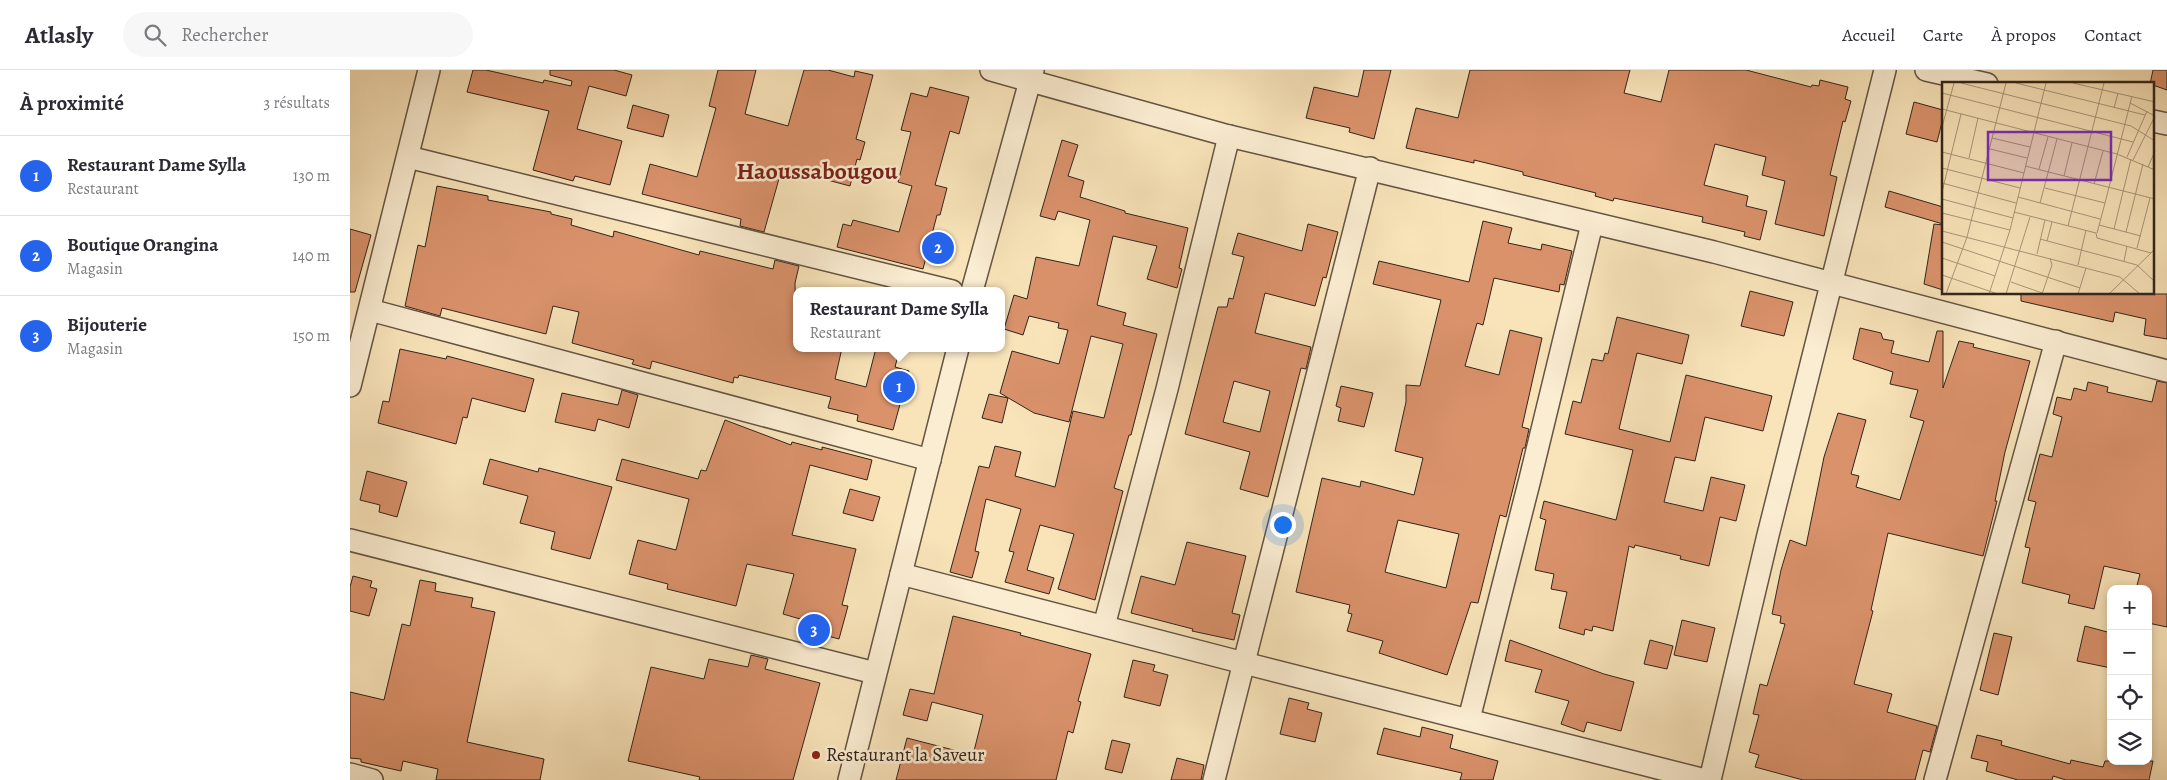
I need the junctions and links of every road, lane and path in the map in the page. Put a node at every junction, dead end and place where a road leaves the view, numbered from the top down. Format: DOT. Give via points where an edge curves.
graph roads {
  1 [pos="429,70"];
  2 [pos="991,70"];
  3 [pos="1885,70"];
  4 [pos="1926,70"];
  5 [pos="1031,75"];
  6 [pos="1978,82"];
  7 [pos="2154,121"];
  8 [pos="2167,124"];
  9 [pos="1229,136"];
  10 [pos="408,157"];
  11 [pos="1370,168"];
  12 [pos="1592,224"];
  13 [pos="1833,282"];
  14 [pos="936,287"];
  15 [pos="973,287"];
  16 [pos="370,310"];
  17 [pos="2056,341"];
  18 [pos="957,352"];
  19 [pos="2167,372"];
  20 [pos="350,386"];
  21 [pos="930,460"];
  22 [pos="350,540"];
  23 [pos="901,574"];
  24 [pos="1104,626"];
  25 [pos="1244,664"];
  26 [pos="875,673"];
  27 [pos="1469,719"];
  28 [pos="350,774"];
  29 [pos="372,780"];
  30 [pos="849,780"];
  31 [pos="1214,780"];
  32 [pos="1705,780"];
  33 [pos="1710,780"];
  34 [pos="1935,780"];
  1 -- 10 [label="street"];
  2 -- 5 [label="street"];
  3 -- 13 [label="street"];
  4 -- 6 [label="street"];
  5 -- 9 [label="street"];
  5 -- 15 [label="street"];
  7 -- 8 [label="street"];
  9 -- 11 [label="street"];
  9 -- 24 [label="street"];
  10 -- 14 [label="street"];
  10 -- 16 [label="street"];
  11 -- 12 [label="street"];
  11 -- 25 [label="street"];
  12 -- 13 [label="street"];
  12 -- 27 [label="street"];
  13 -- 17 [label="street"];
  13 -- 33 [label="street"];
  16 -- 20 [label="street"];
  16 -- 21 [label="street"];
  17 -- 19 [label="street"];
  17 -- 34 [label="street"];
  18 -- 21 [label="street"];
  21 -- 23 [label="street"];
  22 -- 26 [label="street"];
  23 -- 24 [label="street"];
  23 -- 26 [label="street"];
  24 -- 25 [label="street"];
  25 -- 27 [label="street"];
  25 -- 31 [label="street"];
  26 -- 30 [label="street"];
  27 -- 32 [label="street"];
  28 -- 29 [label="street"];
}
